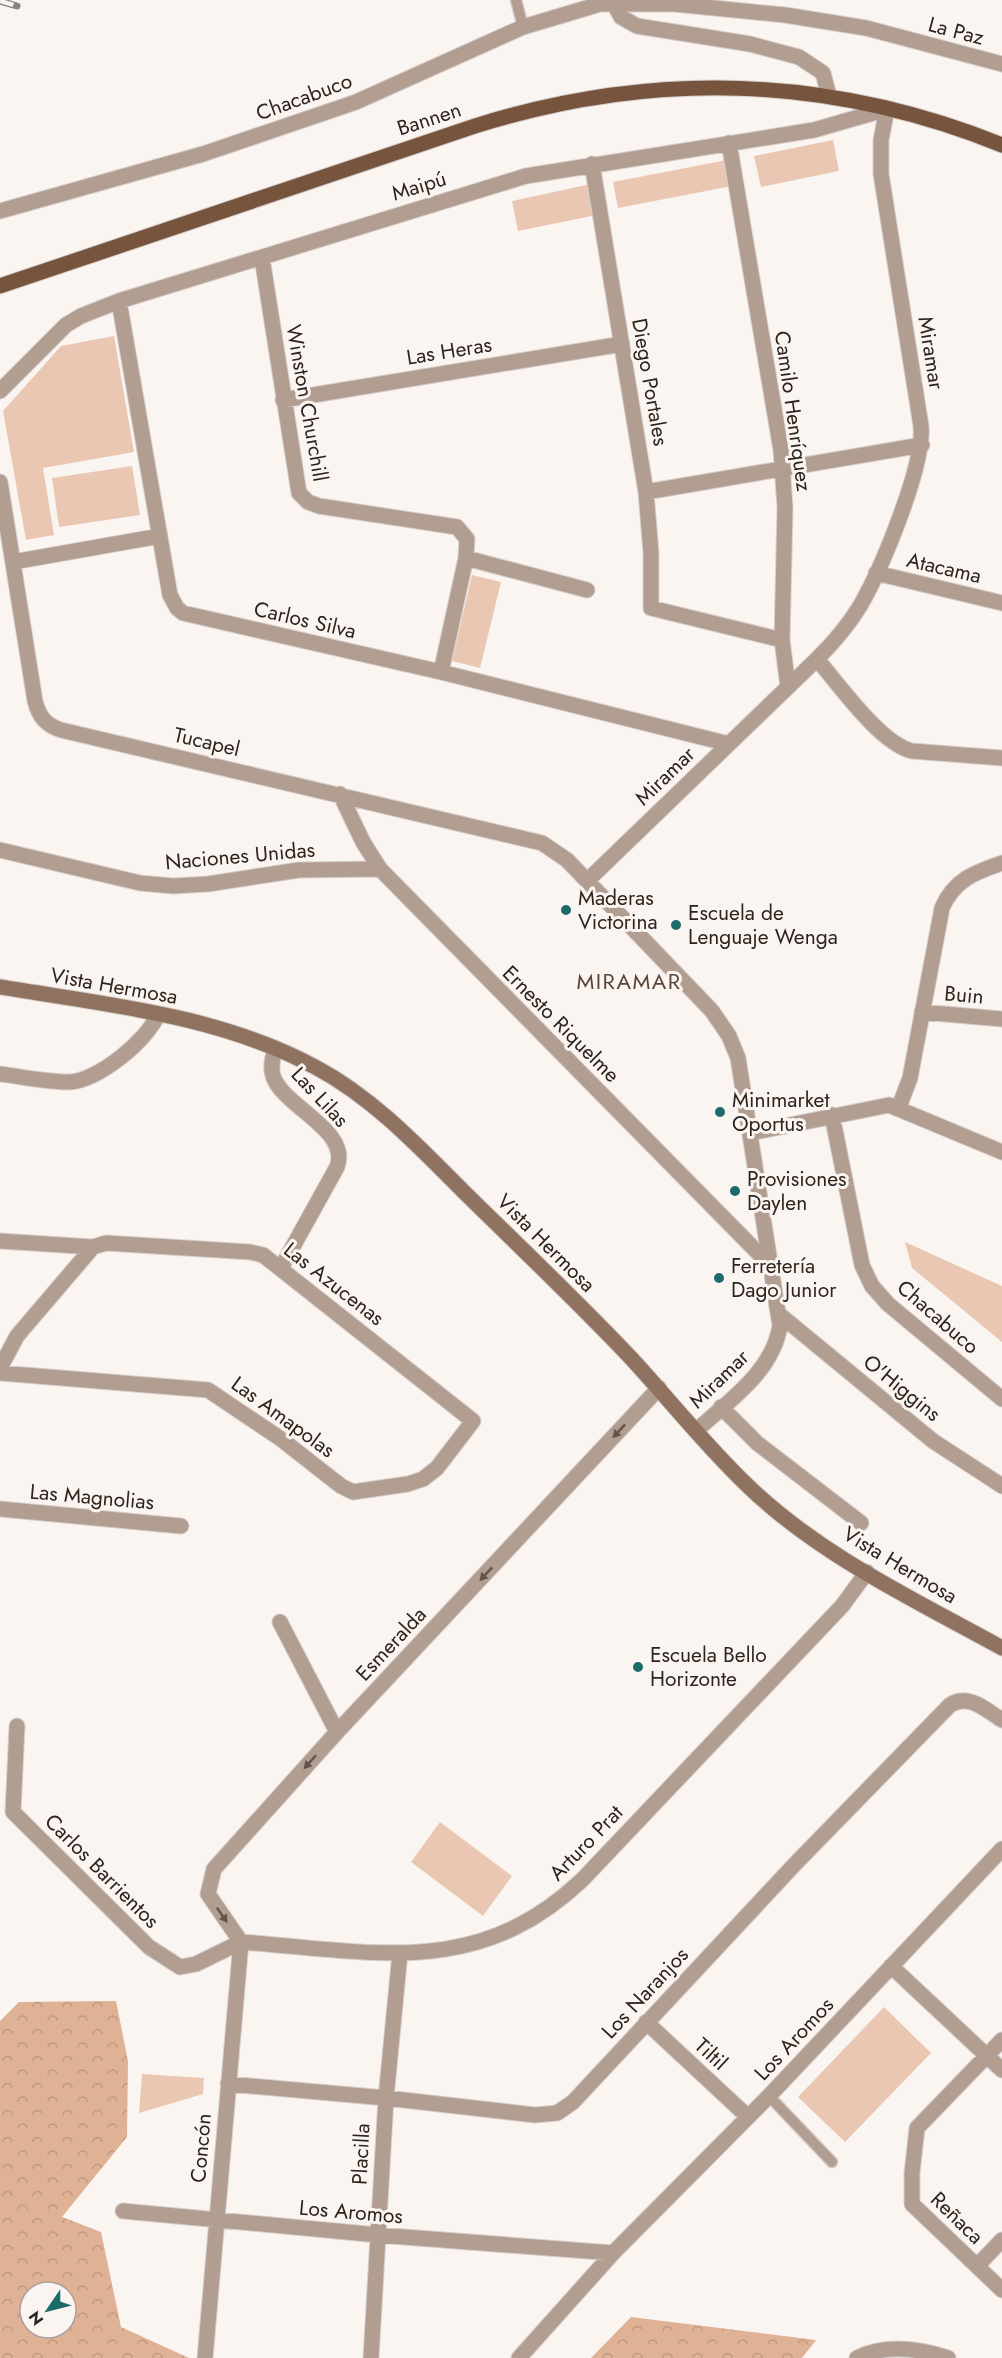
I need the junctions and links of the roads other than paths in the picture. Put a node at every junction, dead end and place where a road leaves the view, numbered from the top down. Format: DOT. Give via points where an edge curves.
graph roads {
  1 [pos="516,0"];
  2 [pos="614,4"];
  3 [pos="523,27"];
  4 [pos="1002,64"];
  5 [pos="829,96"];
  6 [pos="887,109"];
  7 [pos="729,143"];
  8 [pos="1002,145"];
  9 [pos="592,164"];
  10 [pos="0,211"];
  11 [pos="262,258"];
  12 [pos="0,286"];
  13 [pos="119,301"];
  14 [pos="622,344"];
  15 [pos="0,391"];
  16 [pos="283,400"];
  17 [pos="922,445"];
  18 [pos="782,470"];
  19 [pos="0,482"];
  20 [pos="646,492"];
  21 [pos="160,536"];
  22 [pos="466,558"];
  23 [pos="13,562"];
  24 [pos="876,573"];
  25 [pos="587,590"];
  26 [pos="1002,603"];
  27 [pos="782,640"];
  28 [pos="817,659"];
  29 [pos="441,672"];
  30 [pos="788,687"];
  31 [pos="729,744"];
  32 [pos="1002,758"];
  33 [pos="340,794"];
  34 [pos="0,850"];
  35 [pos="1002,863"];
  36 [pos="380,869"];
  37 [pos="588,880"];
  38 [pos="0,987"];
  39 [pos="922,1012"];
  40 [pos="158,1014"];
  41 [pos="1002,1019"];
  42 [pos="275,1048"];
  43 [pos="0,1074"];
  44 [pos="899,1107"];
  45 [pos="832,1115"];
  46 [pos="750,1132"];
  47 [pos="1002,1152"];
  48 [pos="0,1241"];
  49 [pos="93,1246"];
  50 [pos="280,1268"];
  51 [pos="772,1268"];
  52 [pos="780,1315"];
  53 [pos="0,1368"];
  54 [pos="0,1373"];
  55 [pos="659,1388"];
  56 [pos="1002,1399"];
  57 [pos="721,1407"];
  58 [pos="473,1421"];
  59 [pos="696,1431"];
  60 [pos="1002,1486"];
  61 [pos="0,1509"];
  62 [pos="861,1523"];
  63 [pos="181,1526"];
  64 [pos="867,1572"];
  65 [pos="280,1622"];
  66 [pos="1002,1648"];
  67 [pos="1002,1720"];
  68 [pos="17,1726"];
  69 [pos="337,1732"];
  70 [pos="1002,1849"];
  71 [pos="241,1942"];
  72 [pos="400,1953"];
  73 [pos="891,1966"];
  74 [pos="646,2022"];
  75 [pos="1002,2040"];
  76 [pos="986,2056"];
  77 [pos="1002,2070"];
  78 [pos="228,2084"];
  79 [pos="769,2096"];
  80 [pos="386,2098"];
  81 [pos="747,2116"];
  82 [pos="832,2162"];
  83 [pos="123,2211"];
  84 [pos="216,2221"];
  85 [pos="378,2235"];
  86 [pos="1002,2240"];
  87 [pos="613,2253"];
  88 [pos="977,2266"];
  89 [pos="1002,2290"];
  90 [pos="205,2358"];
  91 [pos="371,2358"];
  92 [pos="519,2358"];
  93 [pos="857,2358"];
  94 [pos="948,2358"];
  1 -- 3 [label="lane"];
  2 -- 3 [label="street, Chacabuco" via="600,4"];
  2 -- 4 [label="street, La Paz" via="674,4 826,21"];
  2 -- 5 [label="street" via="621,17 638,26 750,44 799,57 823,73"];
  3 -- 10 [label="street, Chacabuco" via="356,102 203,154"];
  5 -- 6 [label="main road, Bannen"];
  5 -- 12 [label="main road, Bannen" via="756,88 674,87 548,105 385,155"];
  6 -- 7 [label="street, Maipú" via="814,130"];
  6 -- 8 [label="main road"];
  6 -- 17 [label="street, Miramar" via="881,140 881,174"];
  7 -- 9 [label="street, Maipú"];
  7 -- 18 [label="street, Camilo Henríquez"];
  9 -- 11 [label="street, Maipú" via="494,185"];
  9 -- 14 [label="street, Diego Portales"];
  11 -- 13 [label="street, Maipú"];
  11 -- 16 [label="street, Winston Churchill"];
  13 -- 15 [label="street, Maipú" via="66,326"];
  13 -- 21 [label="street, Carlos Silva"];
  14 -- 16 [label="street, Las Heras"];
  14 -- 20 [label="street, Diego Portales"];
  16 -- 22 [label="street, Winston Churchill" via="296,487 303,498 319,506 457,527 467,539"];
  17 -- 18 [label="street"];
  17 -- 24 [label="street, Miramar"];
  18 -- 20 [label="street"];
  18 -- 27 [label="street, Camilo Henríquez"];
  19 -- 23 [label="street, Tucapel"];
  20 -- 27 [label="street, Diego Portales" via="651,608"];
  21 -- 23 [label="street"];
  21 -- 29 [label="street, Carlos Silva" via="170,595 183,613"];
  22 -- 25 [label="street"];
  22 -- 29 [label="street, Winston Churchill"];
  23 -- 33 [label="street, Tucapel" via="35,701 48,724"];
  24 -- 26 [label="street, Atacama"];
  24 -- 28 [label="street, Miramar" via="852,617"];
  27 -- 30 [label="street, Camilo Henríquez"];
  28 -- 30 [label="street, Miramar"];
  28 -- 32 [label="street" via="898,747"];
  29 -- 31 [label="street, Carlos Silva"];
  30 -- 31 [label="street, Miramar"];
  31 -- 37 [label="street, Miramar"];
  33 -- 36 [label="street, Ernesto Riquelme"];
  33 -- 37 [label="street, Tucapel" via="529,838 555,850"];
  34 -- 36 [label="street, Naciones Unidas" via="140,883 173,886 299,870"];
  35 -- 39 [label="street" via="971,874 946,897"];
  36 -- 51 [label="street, Ernesto Riquelme"];
  37 -- 46 [label="street, Miramar" via="722,1023 738,1058"];
  38 -- 40 [label="main road, Vista Hermosa"];
  39 -- 41 [label="street, Buin"];
  39 -- 44 [label="street" via="910,1078"];
  40 -- 42 [label="main road, Vista Hermosa" via="212,1026"];
  40 -- 43 [label="street" via="142,1040 83,1080 69,1082"];
  42 -- 50 [label="street, Las Lilas" via="271,1065 274,1080 330,1136 339,1157"];
  42 -- 55 [label="main road, Vista Hermosa" via="340,1082 389,1120"];
  44 -- 45 [label="street" via="880,1105"];
  44 -- 47 [label="street"];
  45 -- 46 [label="street"];
  45 -- 56 [label="street, Chacabuco" via="862,1265 872,1286 888,1304"];
  46 -- 51 [label="street, Miramar"];
  48 -- 49 [label="street, Las Azucenas"];
  49 -- 50 [label="street, Las Azucenas" via="106,1243 250,1252"];
  49 -- 53 [label="street" via="17,1336"];
  50 -- 58 [label="street, Las Azucenas"];
  51 -- 52 [label="street, Miramar"];
  52 -- 57 [label="street, Miramar" via="778,1338 770,1359"];
  52 -- 60 [label="street, O'Higgins" via="933,1441"];
  54 -- 58 [label="street, Las Amapolas" via="208,1390 353,1492 423,1479 437,1468"];
  55 -- 59 [label="main road, Vista Hermosa"];
  55 -- 69 [label="street, Esmeralda, one-way"];
  57 -- 59 [label="street, Miramar"];
  57 -- 62 [label="street" via="757,1443"];
  59 -- 64 [label="main road, Vista Hermosa" via="749,1487 810,1535"];
  61 -- 63 [label="street, Las Magnolias"];
  64 -- 66 [label="main road, Vista Hermosa"];
  64 -- 72 [label="street, Arturo Prat" via="842,1606 565,1896 526,1923 483,1942 441,1952"];
  65 -- 69 [label="street"];
  67 -- 74 [label="street, Los Naranjos" via="972,1701 950,1704"];
  68 -- 71 [label="street, Carlos Barrientos" via="13,1812 126,1925 149,1947 180,1967 196,1964"];
  69 -- 71 [label="street, Esmeralda, one-way" via="214,1869 208,1894"];
  70 -- 73 [label="street, Los Aromos"];
  71 -- 72 [label="street, Arturo Prat"];
  71 -- 78 [label="street, Concón"];
  72 -- 80 [label="street, Placilla"];
  73 -- 76 [label="street"];
  73 -- 79 [label="street, Los Aromos"];
  74 -- 80 [label="street, Los Naranjos" via="573,2102 556,2113 535,2115"];
  74 -- 81 [label="street, Tiltil"];
  75 -- 76 [label="street"];
  76 -- 77 [label="street"];
  76 -- 88 [label="street, Reñaca" via="918,2128 912,2174 912,2204"];
  78 -- 80 [label="street, Los Naranjos"];
  78 -- 84 [label="street, Concón"];
  79 -- 81 [label="street, Los Aromos"];
  79 -- 82 [label="lane"];
  80 -- 85 [label="street, Placilla"];
  81 -- 87 [label="street, Los Aromos"];
  83 -- 84 [label="street, Los Aromos"];
  84 -- 85 [label="street, Los Aromos"];
  84 -- 90 [label="street, Concón"];
  85 -- 87 [label="street, Los Aromos"];
  85 -- 91 [label="street, Placilla"];
  86 -- 88 [label="street"];
  87 -- 92 [label="street, Los Aromos"];
  88 -- 89 [label="street, Reñaca"];
  93 -- 94 [label="street" via="892,2349 920,2350"];
}
